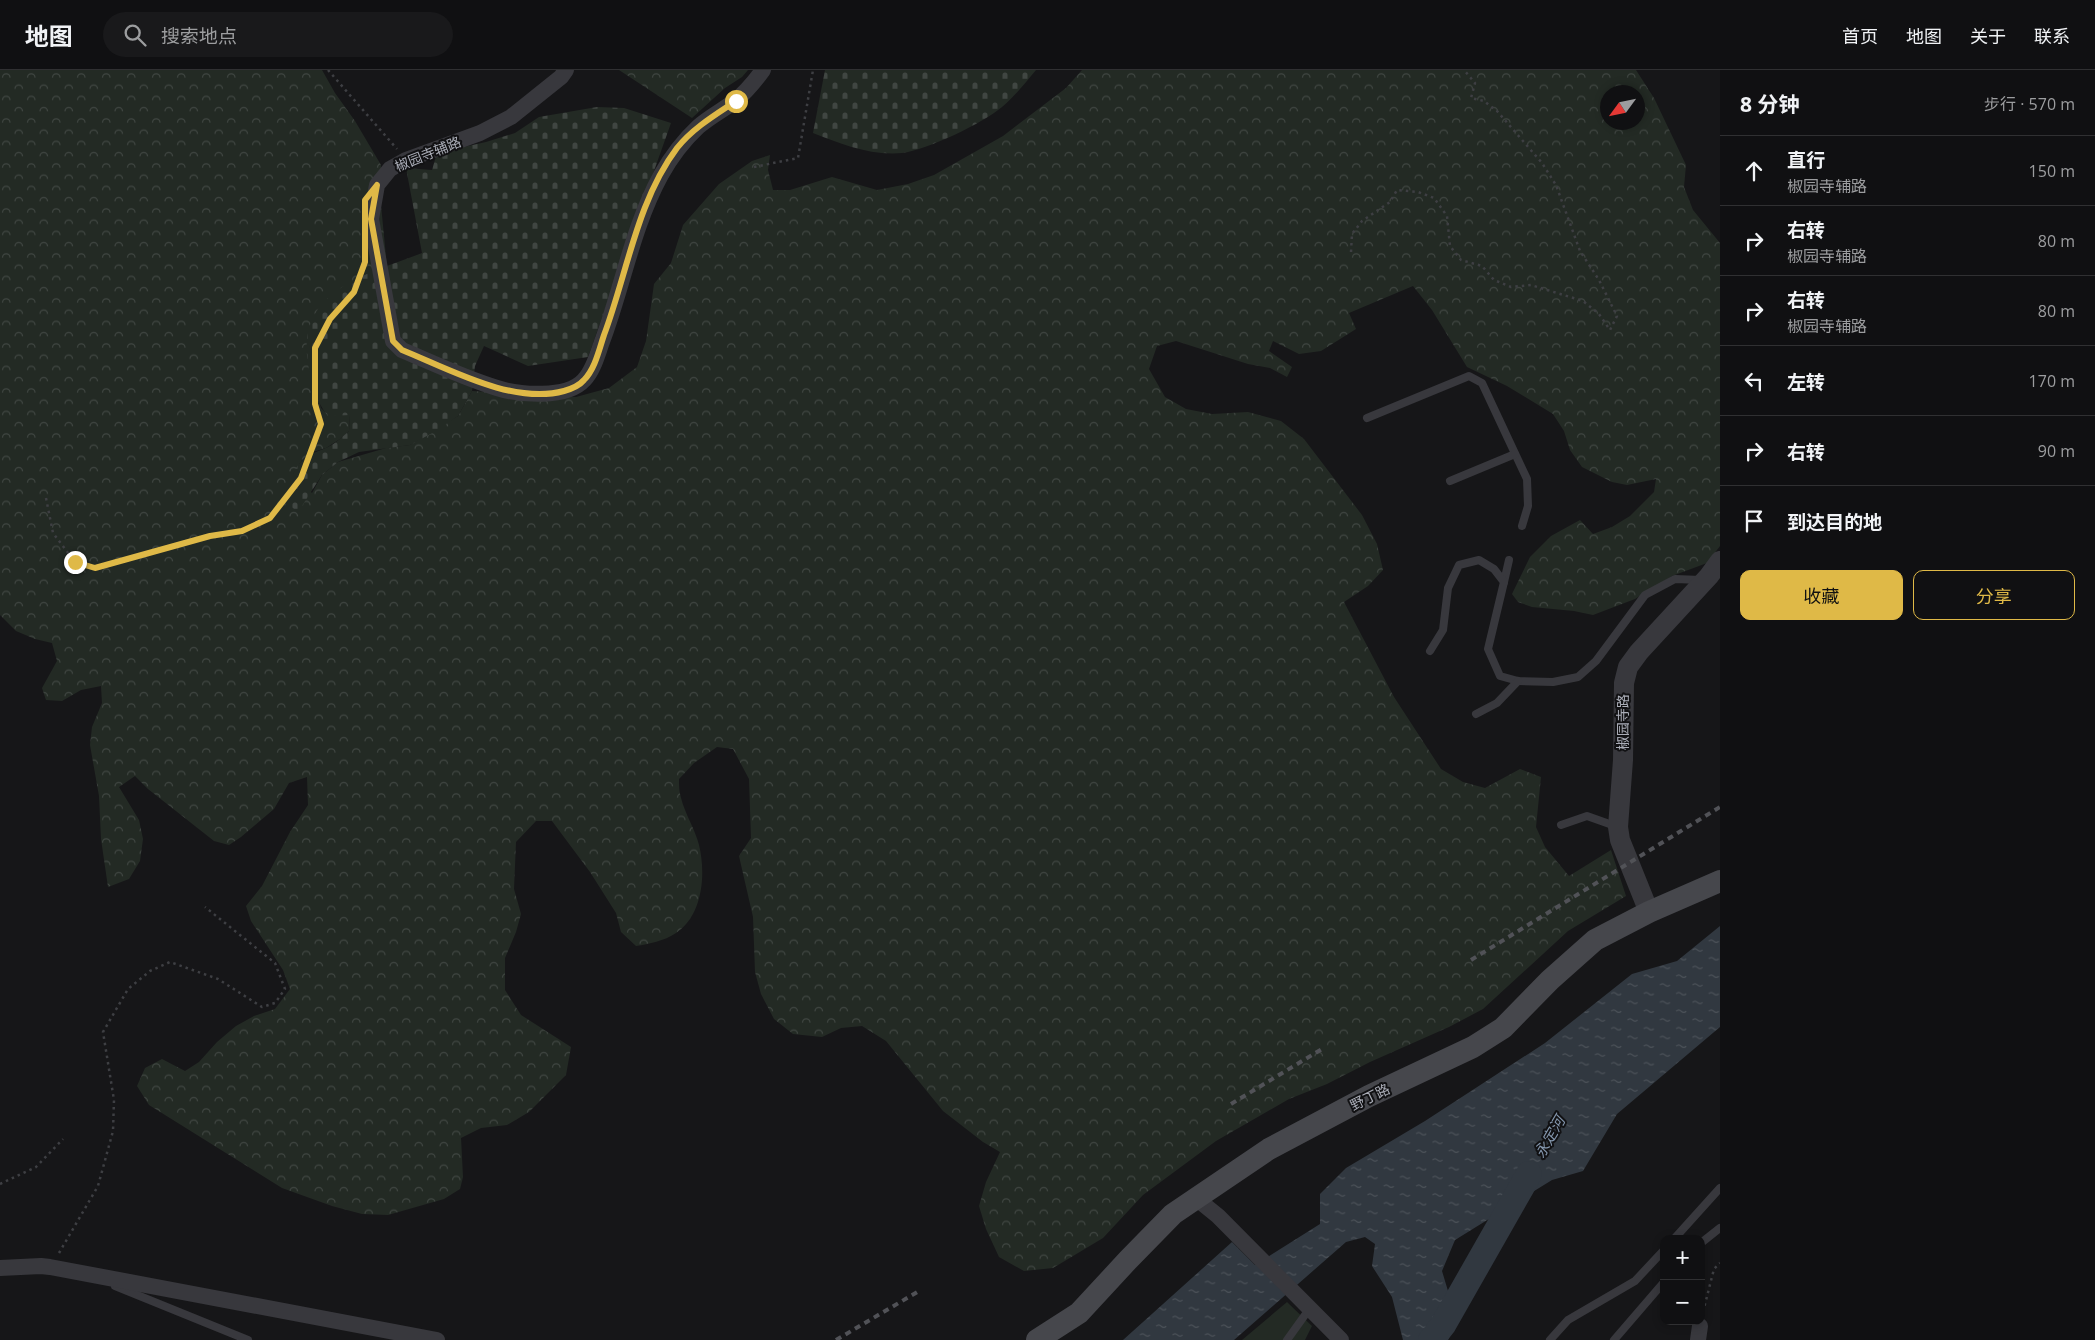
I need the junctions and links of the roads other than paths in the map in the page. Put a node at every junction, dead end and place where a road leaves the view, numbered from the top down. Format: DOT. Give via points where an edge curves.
graph roads {
  1 [pos="566,70"];
  2 [pos="763,70"];
  3 [pos="1367,418"];
  4 [pos="1515,454"];
  5 [pos="1450,481"];
  6 [pos="1522,526"];
  7 [pos="1509,560"];
  8 [pos="1720,561"];
  9 [pos="1706,581"];
  10 [pos="1504,582"];
  11 [pos="1430,651"];
  12 [pos="1518,681"];
  13 [pos="1476,714"];
  14 [pos="1561,826"];
  15 [pos="1618,826"];
  16 [pos="1720,880"];
  17 [pos="1649,912"];
  18 [pos="1720,1188"];
  19 [pos="1197,1200"];
  20 [pos="1720,1228"];
  21 [pos="1678,1235"];
  22 [pos="1705,1240"];
  23 [pos="1660,1254"];
  24 [pos="0,1268"];
  25 [pos="82,1273"];
  26 [pos="1660,1287"];
  27 [pos="1310,1308"];
  28 [pos="248,1340"];
  29 [pos="437,1340"];
  30 [pos="1037,1340"];
  31 [pos="1287,1340"];
  32 [pos="1341,1340"];
  33 [pos="1550,1340"];
  34 [pos="1614,1340"];
  1 -- 2 [label="street, 椒园寺辅路" via="511,117 480,133 406,160 390,169 377,185 371,219 393,341 402,350 498,389 537,394 564,391 585,380 612,314 639,224 677,148 698,126 736,101"];
  3 -- 4 [label="lane" via="1468,376 1482,383"];
  4 -- 5 [label="lane"];
  4 -- 6 [label="lane" via="1527,479 1528,506"];
  7 -- 10 [label="lane"];
  8 -- 9 [label="street, 椒园寺路"];
  9 -- 12 [label="lane" via="1674,579 1646,595 1596,661 1578,677 1553,682"];
  9 -- 15 [label="street, 椒园寺路" via="1638,652 1628,667 1622,696 1624,760"];
  10 -- 11 [label="lane" via="1494,569 1479,560 1459,564 1448,588 1443,630"];
  10 -- 12 [label="lane" via="1488,649 1500,676"];
  12 -- 13 [label="lane" via="1496,703"];
  14 -- 15 [label="lane" via="1587,816"];
  15 -- 17 [label="street, 椒园寺路" via="1620,840"];
  16 -- 17 [label="main road, 野丁路"];
  17 -- 19 [label="main road, 野丁路" via="1595,940 1503,1028 1473,1048 1370,1096 1269,1149"];
  18 -- 21 [label="lane"];
  19 -- 27 [label="street" via="1218,1216"];
  19 -- 30 [label="main road, 野丁路" via="1173,1214 1079,1313"];
  20 -- 22 [label="lane"];
  23 -- 33 [label="lane" via="1635,1282 1568,1320"];
  24 -- 25 [label="street" via="41,1266"];
  25 -- 28 [label="lane"];
  25 -- 29 [label="street"];
  26 -- 34 [label="lane"];
  27 -- 31 [label="lane"];
  27 -- 32 [label="street"];
}
